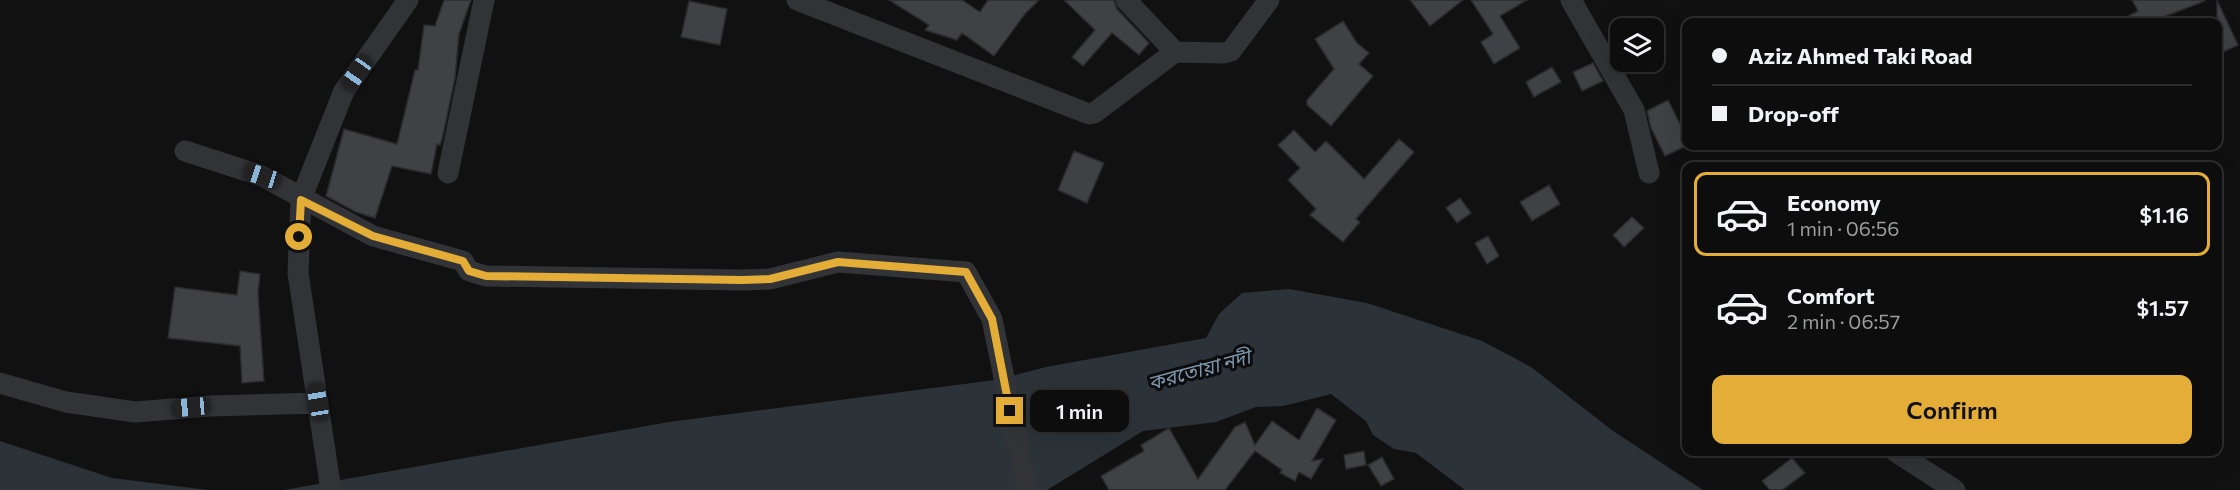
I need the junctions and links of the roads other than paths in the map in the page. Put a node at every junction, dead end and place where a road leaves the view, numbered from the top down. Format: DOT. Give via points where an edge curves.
graph roads {
  1 [pos="408,0"];
  2 [pos="484,0"];
  3 [pos="797,0"];
  4 [pos="1126,0"];
  5 [pos="1269,0"];
  6 [pos="1571,0"];
  7 [pos="1175,52"];
  8 [pos="185,151"];
  9 [pos="448,173"];
  10 [pos="1649,173"];
  11 [pos="301,200"];
  12 [pos="0,383"];
  13 [pos="318,402"];
  14 [pos="1902,456"];
  15 [pos="332,490"];
  16 [pos="1027,490"];
  17 [pos="1955,490"];
  1 -- 11 [label="street" via="344,91"];
  2 -- 9 [label="street"];
  3 -- 7 [label="street" via="1089,114"];
  4 -- 7 [label="street"];
  5 -- 7 [label="street" via="1231,51"];
  6 -- 10 [label="street" via="1634,110"];
  8 -- 11 [label="street" via="262,176"];
  11 -- 13 [label="street" via="298,273"];
  11 -- 16 [label="street" via="373,236 463,261 469,271 486,276 770,279 838,262 966,272 992,319"];
  12 -- 13 [label="street" via="66,402 135,412"];
  13 -- 15 [label="street"];
  14 -- 17 [label="street"];
}
